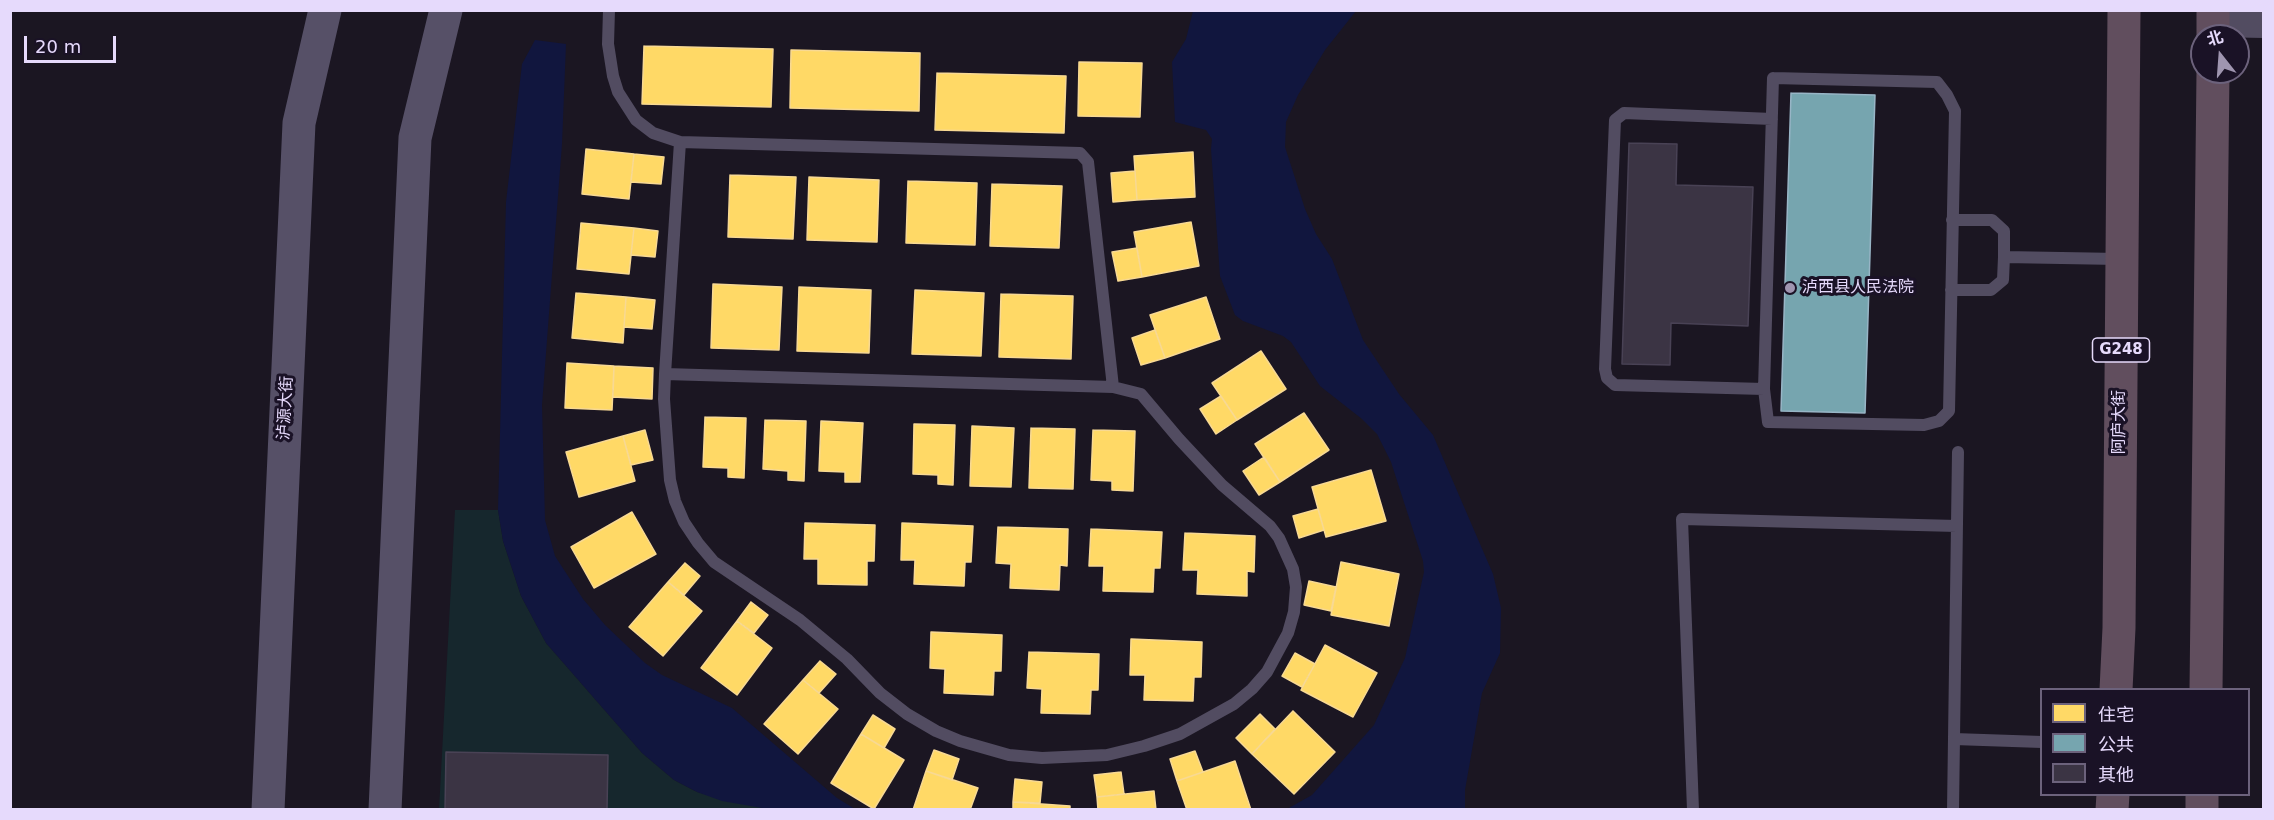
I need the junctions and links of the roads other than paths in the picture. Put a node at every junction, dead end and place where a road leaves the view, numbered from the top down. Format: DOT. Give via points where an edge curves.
graph roads {
  1 [pos="326,10"];
  2 [pos="446,10"];
  3 [pos="609,10"];
  4 [pos="2124,10"];
  5 [pos="2213,23"];
  6 [pos="2264,25"];
  7 [pos="2213,84"];
  8 [pos="1772,119"];
  9 [pos="680,142"];
  10 [pos="1952,220"];
  11 [pos="2004,257"];
  12 [pos="2122,259"];
  13 [pos="1951,290"];
  14 [pos="665,374"];
  15 [pos="1113,387"];
  16 [pos="1764,389"];
  17 [pos="1958,452"];
  18 [pos="1957,526"];
  19 [pos="2116,688"];
  20 [pos="2206,688"];
  21 [pos="1954,739"];
  22 [pos="2040,742"];
  23 [pos="268,810"];
  24 [pos="385,810"];
  25 [pos="1693,810"];
  26 [pos="1953,810"];
  1 -- 23 [label="main road, 泸源大街" via="299,123"];
  2 -- 24 [label="main road" via="415,138"];
  3 -- 9 [label="lane" via="608,44 618,92 636,120 653,133"];
  4 -- 12 [label="highway, 阿庐大街 / G248"];
  5 -- 6 [label="street"];
  7 -- 20 [label="highway"];
  8 -- 10 [label="lane" via="1773,78 1937,82 1955,111"];
  8 -- 16 [label="lane"];
  8 -- 16 [label="lane" via="1624,113 1615,120 1605,369 1607,378 1615,385"];
  9 -- 14 [label="lane"];
  9 -- 15 [label="lane" via="1080,153 1088,162"];
  10 -- 11 [label="lane" via="1992,220 2004,231"];
  10 -- 13 [label="lane"];
  11 -- 12 [label="lane"];
  11 -- 13 [label="lane" via="2003,280 1991,290"];
  12 -- 19 [label="highway, 阿庐大街 / G248"];
  13 -- 16 [label="lane" via="1949,411 1940,421 1924,425 1768,422"];
  14 -- 15 [label="lane"];
  14 -- 15 [label="lane" via="670,480 675,501 684,522 714,562 800,620 907,714 960,741 1009,755 1042,758 1107,755 1144,746 1180,734 1234,704 1267,672 1288,633 1294,612 1293,569 1270,526 1222,485 1141,394"];
  17 -- 18 [label="lane"];
  18 -- 21 [label="lane"];
  18 -- 25 [label="lane" via="1682,519"];
  21 -- 22 [label="lane"];
  21 -- 26 [label="lane"];
}
